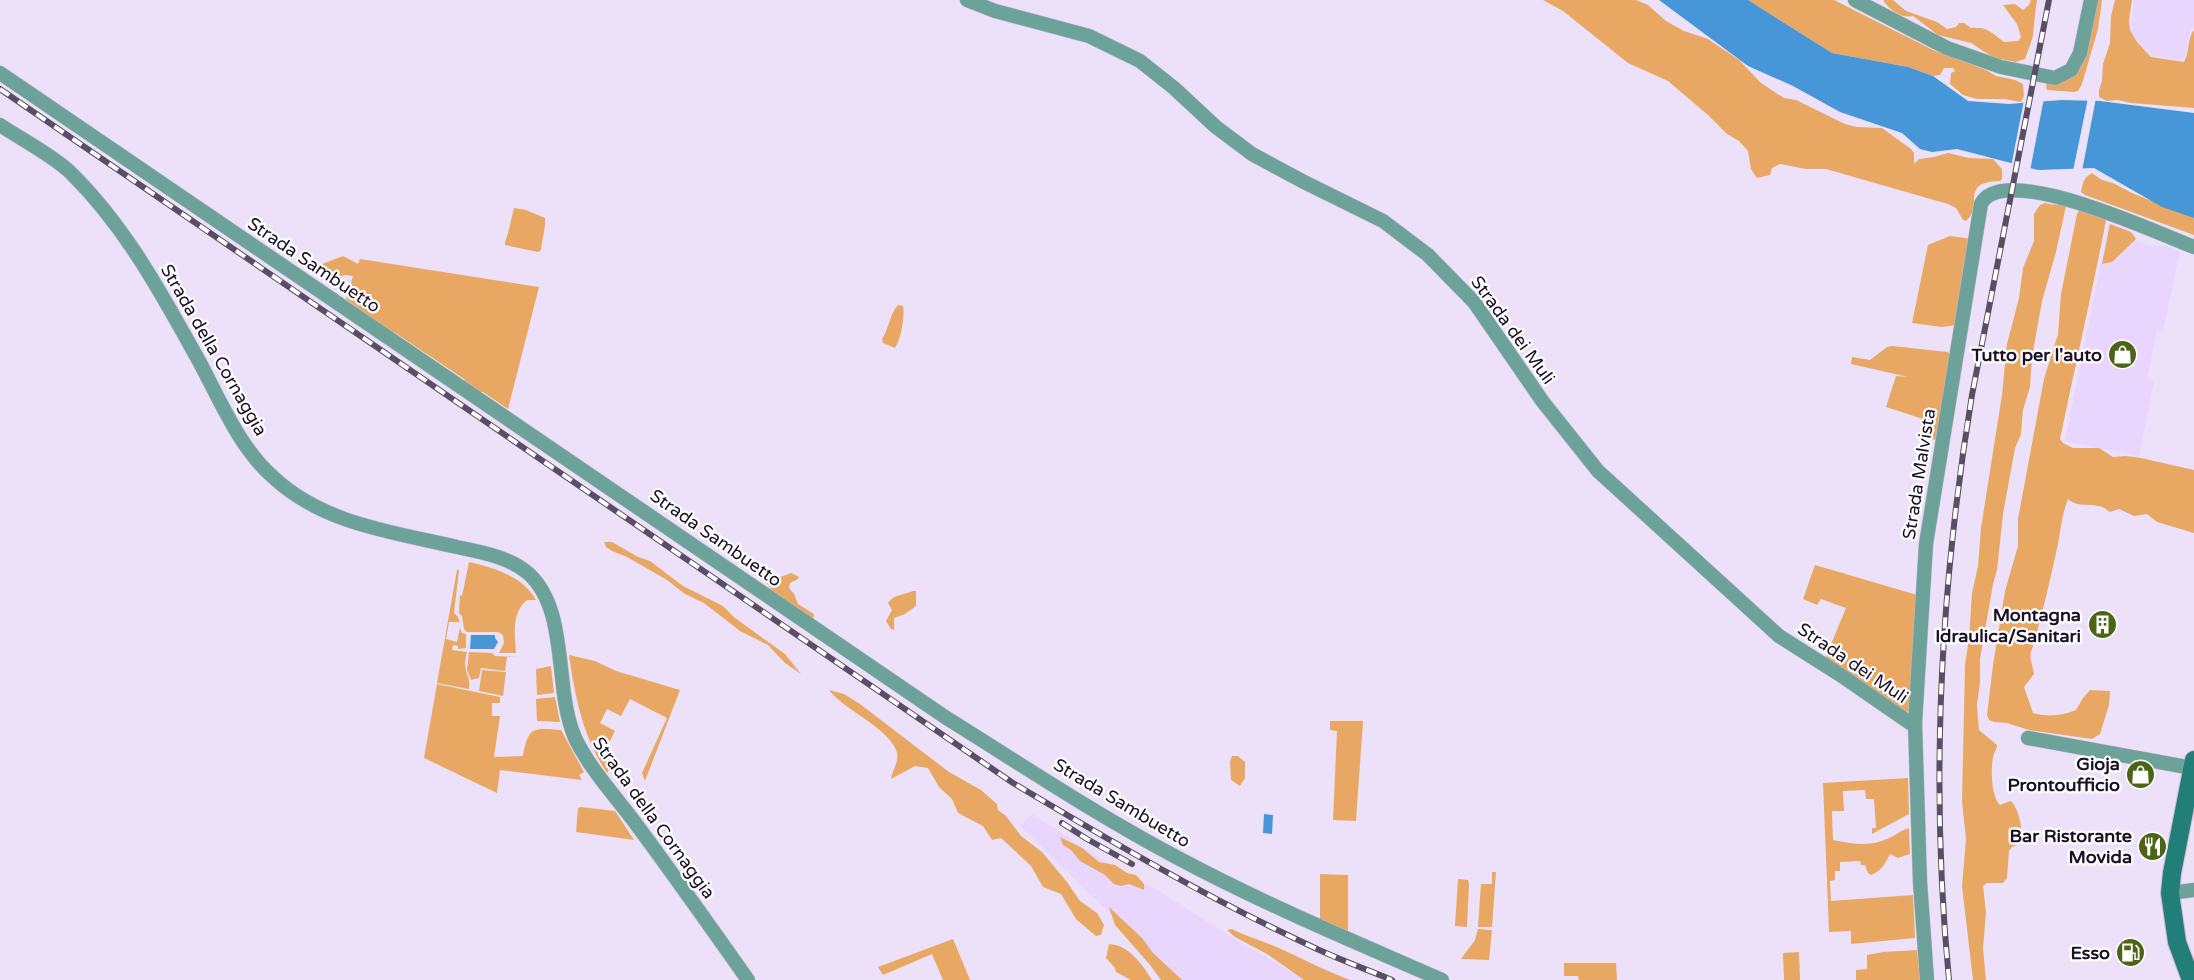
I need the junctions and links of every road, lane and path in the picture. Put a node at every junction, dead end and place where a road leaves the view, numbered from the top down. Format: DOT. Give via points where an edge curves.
graph roads {
  1 [pos="967,0"];
  2 [pos="1855,0"];
  3 [pos="2091,0"];
  4 [pos="0,73"];
  5 [pos="0,125"];
  6 [pos="2194,248"];
  7 [pos="1915,723"];
  8 [pos="2028,738"];
  9 [pos="2193,764"];
  10 [pos="2191,792"];
  11 [pos="2194,890"];
  12 [pos="2170,894"];
  13 [pos="748,980"];
  14 [pos="1442,980"];
  15 [pos="1927,980"];
  16 [pos="2191,980"];
  1 -- 7 [label="street, Strada dei Muli" via="1089,36 1140,62 1252,154 1383,221 1428,255 1474,302 1543,402 1598,471 1779,636"];
  2 -- 3 [label="street" via="1947,48 2001,67 2055,78 2071,70 2080,53"];
  4 -- 14 [label="street, Strada Sambuetto" via="945,717 1176,857"];
  5 -- 13 [label="street, Strada della Cornaggia" via="68,170 131,244 243,441 272,477 305,501 354,524 509,562 528,573 543,590 553,619 567,718 577,741 591,766"];
  6 -- 7 [label="street, Strada Malvista" via="2105,211 2054,196 2003,189 1984,199 1926,544"];
  7 -- 15 [label="street, Strada Malvista"];
  8 -- 9 [label="street"];
  9 -- 10 [label="main road"];
  10 -- 12 [label="main road"];
  11 -- 12 [label="street"];
  12 -- 16 [label="main road" via="2177,942"];
}
